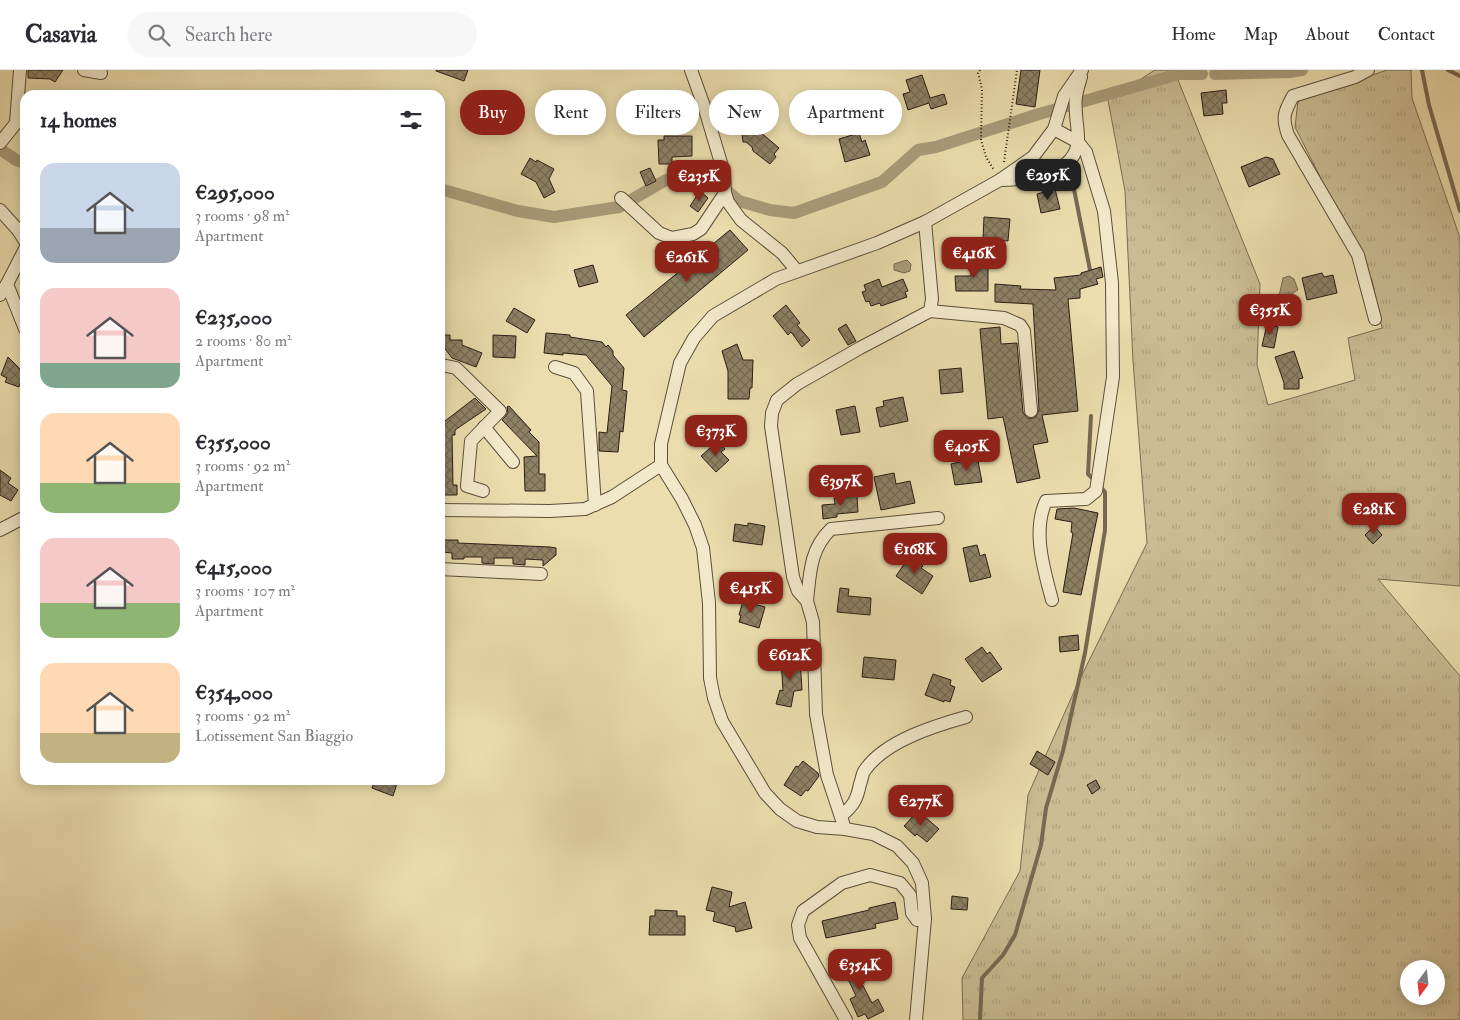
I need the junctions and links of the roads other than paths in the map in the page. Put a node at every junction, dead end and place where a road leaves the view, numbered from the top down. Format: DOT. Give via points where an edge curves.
graph roads {
  1 [pos="20,70"];
  2 [pos="84,70"];
  3 [pos="691,70"];
  4 [pos="1082,70"];
  5 [pos="1368,70"];
  6 [pos="101,74"];
  7 [pos="1054,129"];
  8 [pos="1078,142"];
  9 [pos="1,143"];
  10 [pos="1000,180"];
  11 [pos="725,193"];
  12 [pos="625,203"];
  13 [pos="0,210"];
  14 [pos="925,222"];
  15 [pos="20,233"];
  16 [pos="20,260"];
  17 [pos="797,270"];
  18 [pos="8,284"];
  19 [pos="0,295"];
  20 [pos="930,311"];
  21 [pos="20,316"];
  22 [pos="1375,320"];
  23 [pos="445,366"];
  24 [pos="555,366"];
  25 [pos="1031,411"];
  26 [pos="484,428"];
  27 [pos="513,462"];
  28 [pos="661,465"];
  29 [pos="483,491"];
  30 [pos="595,505"];
  31 [pos="445,510"];
  32 [pos="938,518"];
  33 [pos="20,520"];
  34 [pos="0,530"];
  35 [pos="445,569"];
  36 [pos="541,574"];
  37 [pos="1052,600"];
  38 [pos="806,601"];
  39 [pos="966,717"];
  40 [pos="841,816"];
  41 [pos="845,829"];
  42 [pos="925,919"];
  43 [pos="846,1020"];
  44 [pos="916,1020"];
  1 -- 9 [label="street" via="16,123"];
  2 -- 6 [label="street"];
  3 -- 11 [label="street" via="724,173"];
  4 -- 7 [label="street" via="1064,96"];
  4 -- 8 [label="street" via="1076,97"];
  5 -- 22 [label="street" via="1293,96 1283,122 1358,255"];
  7 -- 8 [label="street"];
  7 -- 10 [label="street" via="1033,156"];
  8 -- 10 [label="street" via="1074,154 1060,170 1025,179"];
  8 -- 37 [label="street" via="1086,152 1104,210 1112,283 1113,377 1096,491 1086,499 1046,501 1041,511 1040,555"];
  10 -- 14 [label="street"];
  11 -- 12 [label="street" via="701,229 672,238 660,234"];
  11 -- 17 [label="street" via="741,220 782,253"];
  13 -- 15 [label="street"];
  14 -- 17 [label="street" via="877,244"];
  14 -- 20 [label="street" via="932,299"];
  16 -- 18 [label="street"];
  17 -- 28 [label="street" via="713,316 694,338 680,364 661,444"];
  18 -- 19 [label="street"];
  18 -- 21 [label="street"];
  20 -- 25 [label="street" via="1004,318 1020,324 1024,331"];
  20 -- 38 [label="street" via="797,384 777,400 771,426 793,577"];
  23 -- 26 [label="street" via="456,368 500,411"];
  24 -- 30 [label="street" via="574,373 587,391"];
  26 -- 27 [label="street"];
  26 -- 29 [label="street" via="471,441 467,486"];
  28 -- 30 [label="street"];
  28 -- 41 [label="street" via="682,499 703,548 709,603 710,678 722,721 765,793 780,809 797,821 816,827"];
  30 -- 31 [label="street" via="585,509 550,511"];
  32 -- 38 [label="street" via="831,529 821,539 812,559"];
  33 -- 34 [label="street"];
  35 -- 36 [label="street"];
  38 -- 40 [label="street" via="813,622 816,714 827,775"];
  39 -- 40 [label="street" via="925,729 884,751 864,770 852,807"];
  40 -- 41 [label="street"];
  41 -- 42 [label="street" via="873,834 897,846 913,863 922,883"];
  42 -- 43 [label="street" via="917,920 912,913 910,895 900,883 870,876 842,883 803,911 798,925 800,938"];
  42 -- 44 [label="street"];
}
